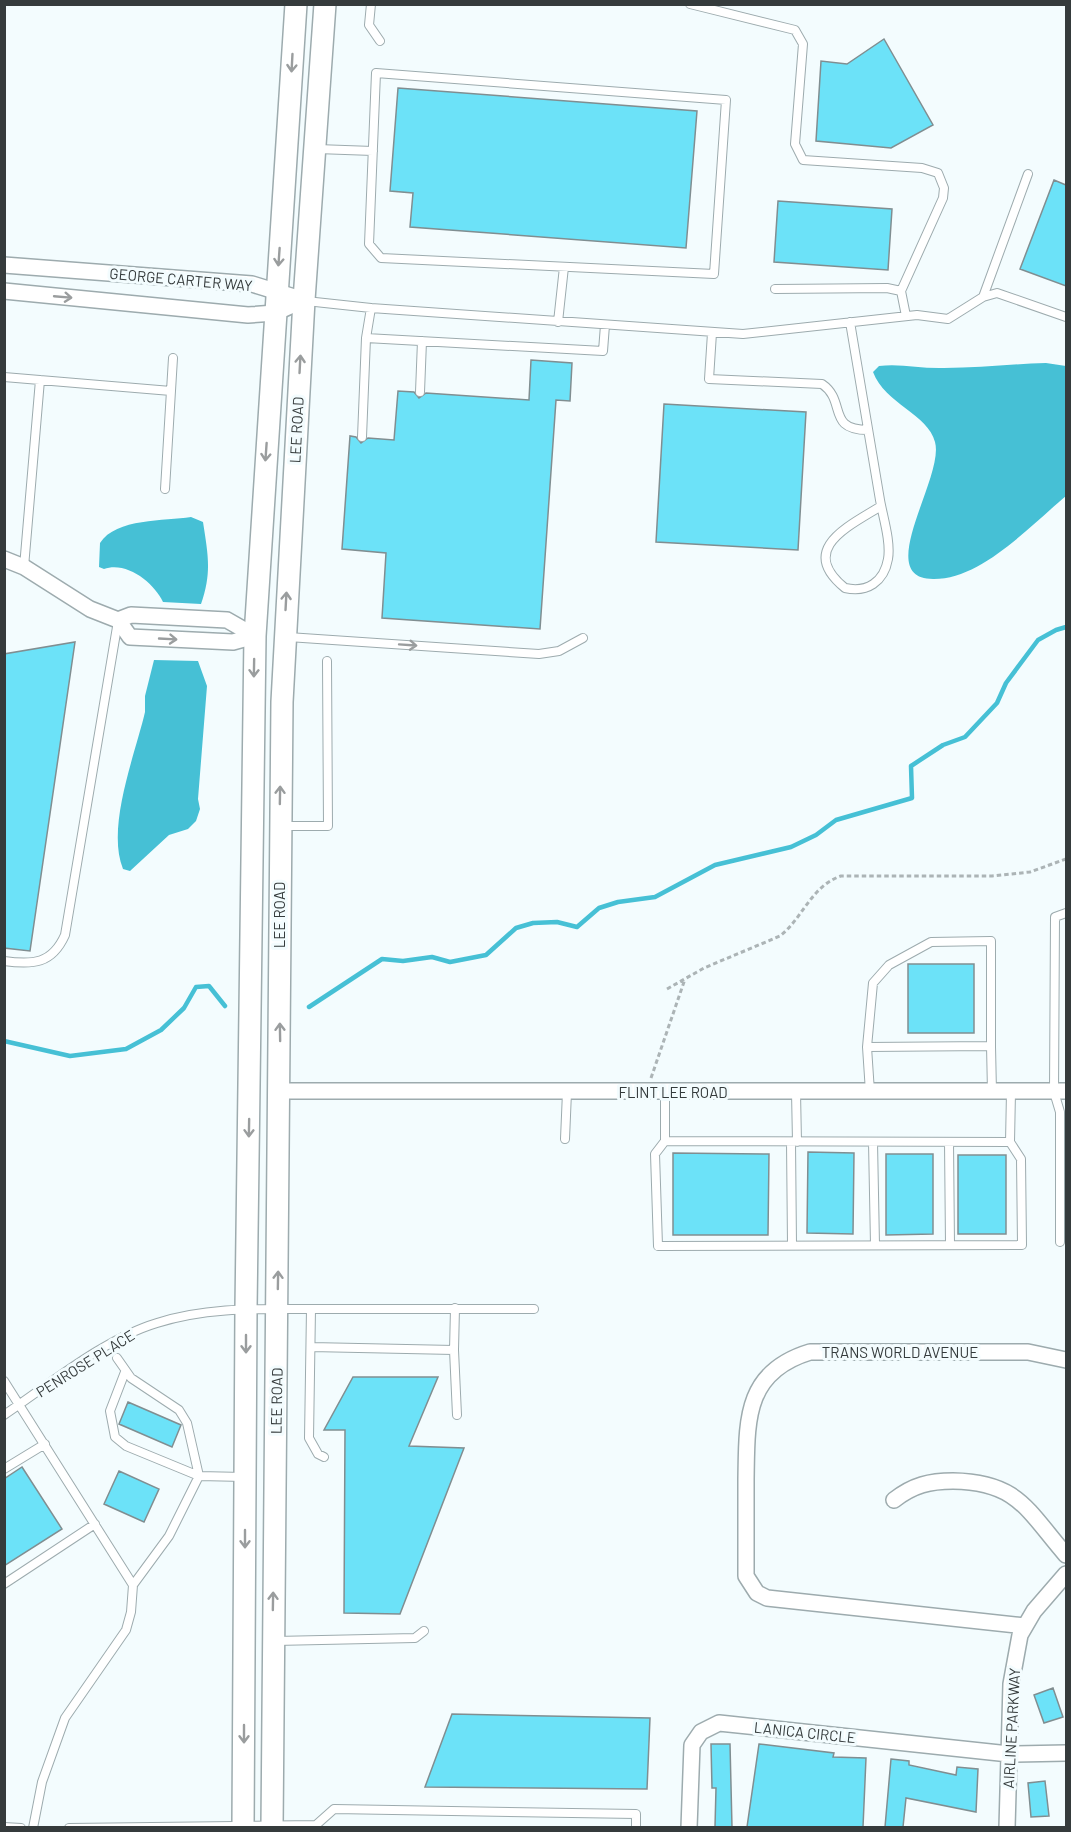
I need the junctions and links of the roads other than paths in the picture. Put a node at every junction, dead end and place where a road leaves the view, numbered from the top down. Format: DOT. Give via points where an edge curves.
graph roads {
  1 [pos="296,4"];
  2 [pos="325,4"];
  3 [pos="371,4"];
  4 [pos="690,4"];
  5 [pos="380,40"];
  6 [pos="315,148"];
  7 [pos="373,151"];
  8 [pos="1028,174"];
  9 [pos="4,265"];
  10 [pos="564,267"];
  11 [pos="775,289"];
  12 [pos="276,290"];
  13 [pos="4,291"];
  14 [pos="901,291"];
  15 [pos="983,297"];
  16 [pos="304,300"];
  17 [pos="370,308"];
  18 [pos="275,313"];
  19 [pos="906,316"];
  20 [pos="1066,317"];
  21 [pos="558,322"];
  22 [pos="850,322"];
  23 [pos="605,326"];
  24 [pos="712,333"];
  25 [pos="366,338"];
  26 [pos="422,341"];
  27 [pos="173,358"];
  28 [pos="4,377"];
  29 [pos="40,380"];
  30 [pos="171,391"];
  31 [pos="420,392"];
  32 [pos="868,430"];
  33 [pos="362,437"];
  34 [pos="165,489"];
  35 [pos="881,506"];
  36 [pos="4,559"];
  37 [pos="24,567"];
  38 [pos="118,620"];
  39 [pos="255,636"];
  40 [pos="284,637"];
  41 [pos="583,638"];
  42 [pos="327,661"];
  43 [pos="280,826"];
  44 [pos="1066,913"];
  45 [pos="4,961"];
  46 [pos="991,1046"];
  47 [pos="867,1047"];
  48 [pos="280,1091"];
  49 [pos="1060,1091"];
  50 [pos="567,1092"];
  51 [pos="665,1092"];
  52 [pos="796,1092"];
  53 [pos="870,1092"];
  54 [pos="992,1092"];
  55 [pos="1011,1092"];
  56 [pos="566,1139"];
  57 [pos="665,1141"];
  58 [pos="794,1142"];
  59 [pos="873,1142"];
  60 [pos="949,1142"];
  61 [pos="1010,1142"];
  62 [pos="1060,1242"];
  63 [pos="792,1245"];
  64 [pos="875,1245"];
  65 [pos="950,1245"];
  66 [pos="455,1308"];
  67 [pos="246,1309"];
  68 [pos="277,1309"];
  69 [pos="311,1309"];
  70 [pos="534,1309"];
  71 [pos="311,1347"];
  72 [pos="454,1350"];
  73 [pos="117,1358"];
  74 [pos="1066,1360"];
  75 [pos="125,1372"];
  76 [pos="4,1381"];
  77 [pos="19,1405"];
  78 [pos="4,1415"];
  79 [pos="457,1415"];
  80 [pos="45,1444"];
  81 [pos="324,1457"];
  82 [pos="4,1469"];
  83 [pos="199,1476"];
  84 [pos="246,1477"];
  85 [pos="894,1500"];
  86 [pos="95,1524"];
  87 [pos="1066,1555"];
  88 [pos="1066,1574"];
  89 [pos="4,1584"];
  90 [pos="134,1585"];
  91 [pos="1025,1626"];
  92 [pos="424,1630"];
  93 [pos="273,1641"];
  94 [pos="1066,1753"];
  95 [pos="1009,1755"];
  96 [pos="243,1826"];
  97 [pos="272,1826"];
  98 [pos="317,1826"];
  99 [pos="4,1827"];
  100 [pos="21,1827"];
  101 [pos="33,1827"];
  102 [pos="69,1827"];
  103 [pos="636,1827"];
  104 [pos="689,1827"];
  105 [pos="1007,1827"];
  1 -- 12 [label="street, LEE ROAD, one-way"];
  2 -- 6 [label="street, LEE ROAD"];
  3 -- 5 [label="lane" via="369,25"];
  4 -- 14 [label="lane" via="800,33 803,44 795,144 803,160 922,168 938,173 943,198"];
  6 -- 7 [label="lane"];
  6 -- 16 [label="street, LEE ROAD"];
  7 -- 10 [label="lane" via="369,244 381,258"];
  7 -- 10 [label="lane" via="376,73 726,100 714,274"];
  8 -- 15 [label="lane"];
  9 -- 12 [label="street, GEORGE CARTER WAY" via="252,284"];
  10 -- 21 [label="lane"];
  11 -- 14 [label="lane"];
  12 -- 16 [label="street, GEORGE CARTER WAY"];
  12 -- 18 [label="street, LEE ROAD"];
  13 -- 18 [label="street, GEORGE CARTER WAY, one-way" via="248,315"];
  14 -- 19 [label="lane"];
  15 -- 19 [label="lane" via="948,319"];
  15 -- 20 [label="lane" via="997,293"];
  16 -- 17 [label="lane"];
  16 -- 18 [label="street, GEORGE CARTER WAY"];
  40 -- 16 [label="street, LEE ROAD, one-way"];
  17 -- 21 [label="lane"];
  17 -- 25 [label="lane"];
  18 -- 39 [label="street, LEE ROAD, one-way"];
  19 -- 22 [label="lane"];
  21 -- 23 [label="lane"];
  22 -- 24 [label="lane" via="743,334"];
  22 -- 32 [label="lane"];
  23 -- 24 [label="lane"];
  23 -- 26 [label="lane" via="603,351"];
  24 -- 32 [label="lane" via="710,379 822,384 832,396 844,425 851,430"];
  25 -- 26 [label="lane"];
  25 -- 33 [label="lane"];
  26 -- 31 [label="lane"];
  27 -- 30 [label="lane"];
  28 -- 29 [label="lane"];
  29 -- 30 [label="lane"];
  29 -- 37 [label="lane"];
  30 -- 34 [label="lane"];
  32 -- 35 [label="lane"];
  35 -- 35 [label="lane" via="889,556 885,570 871,586 862,590 845,588 828,568 828,545"];
  36 -- 37 [label="street"];
  37 -- 38 [label="street" via="90,609"];
  38 -- 39 [label="street" via="131,615 227,620"];
  38 -- 39 [label="street, one-way" via="130,637 233,642"];
  38 -- 45 [label="lane" via="65,935 60,947 38,962"];
  39 -- 67 [label="street, LEE ROAD, one-way"];
  40 -- 41 [label="lane, one-way" via="539,654 559,651"];
  43 -- 40 [label="street, LEE ROAD, one-way"];
  42 -- 43 [label="lane" via="328,826"];
  48 -- 43 [label="street, LEE ROAD, one-way"];
  44 -- 49 [label="lane" via="1055,917"];
  46 -- 47 [label="lane"];
  46 -- 47 [label="lane" via="991,941 931,942 889,965 873,983"];
  46 -- 54 [label="lane"];
  47 -- 53 [label="lane"];
  48 -- 50 [label="street, FLINT LEE ROAD"];
  68 -- 48 [label="street, LEE ROAD, one-way"];
  49 -- 55 [label="street, FLINT LEE ROAD"];
  49 -- 62 [label="lane"];
  50 -- 51 [label="street, FLINT LEE ROAD"];
  50 -- 56 [label="lane"];
  51 -- 52 [label="street, FLINT LEE ROAD"];
  51 -- 57 [label="lane"];
  52 -- 53 [label="street, FLINT LEE ROAD"];
  52 -- 58 [label="lane"];
  53 -- 54 [label="street, FLINT LEE ROAD"];
  54 -- 55 [label="street, FLINT LEE ROAD"];
  55 -- 61 [label="lane"];
  57 -- 58 [label="lane"];
  57 -- 63 [label="lane" via="656,1154 658,1246"];
  58 -- 59 [label="lane"];
  58 -- 63 [label="lane"];
  59 -- 60 [label="lane"];
  59 -- 64 [label="lane"];
  60 -- 61 [label="lane"];
  60 -- 65 [label="lane"];
  61 -- 65 [label="lane" via="1021,1159 1022,1245"];
  63 -- 64 [label="lane"];
  64 -- 65 [label="lane"];
  66 -- 69 [label="lane, PENROSE PLACE"];
  66 -- 70 [label="lane, PENROSE PLACE"];
  66 -- 72 [label="lane"];
  67 -- 68 [label="lane, PENROSE PLACE"];
  67 -- 77 [label="lane, PENROSE PLACE" via="176,1317 144,1328"];
  67 -- 84 [label="street, LEE ROAD, one-way"];
  68 -- 69 [label="lane, PENROSE PLACE"];
  93 -- 68 [label="street, LEE ROAD, one-way"];
  69 -- 71 [label="lane"];
  71 -- 72 [label="lane"];
  71 -- 81 [label="lane" via="309,1438"];
  72 -- 79 [label="lane"];
  73 -- 75 [label="lane"];
  74 -- 91 [label="street, TRANS WORLD AVENUE" via="1028,1352 810,1352 770,1374 753,1399 748,1420 746,1576 757,1593 766,1598"];
  75 -- 83 [label="lane" via="179,1410 188,1423"];
  75 -- 83 [label="lane" via="110,1411 115,1437 126,1446"];
  76 -- 77 [label="lane"];
  77 -- 78 [label="lane, PENROSE PLACE"];
  77 -- 80 [label="lane"];
  80 -- 82 [label="lane"];
  80 -- 86 [label="lane"];
  83 -- 84 [label="lane"];
  83 -- 90 [label="lane" via="169,1536"];
  84 -- 96 [label="street, LEE ROAD, one-way"];
  85 -- 87 [label="street" via="921,1484 937,1481 995,1486 1017,1499"];
  86 -- 89 [label="lane"];
  86 -- 90 [label="lane"];
  88 -- 91 [label="street, AIRLINE PARKWAY"];
  90 -- 101 [label="lane" via="126,1630 65,1718 42,1782"];
  91 -- 95 [label="street, AIRLINE PARKWAY" via="1011,1684"];
  92 -- 93 [label="lane" via="415,1638"];
  93 -- 97 [label="street, LEE ROAD"];
  94 -- 95 [label="street, LANICA CIRCLE"];
  95 -- 104 [label="street, LANICA CIRCLE" via="719,1723 701,1732 692,1745"];
  95 -- 105 [label="street, AIRLINE PARKWAY"];
  96 -- 97 [label="lane"];
  96 -- 102 [label="lane"];
  97 -- 98 [label="lane"];
  98 -- 103 [label="lane" via="334,1809 636,1814"];
  99 -- 100 [label="lane"];
}
